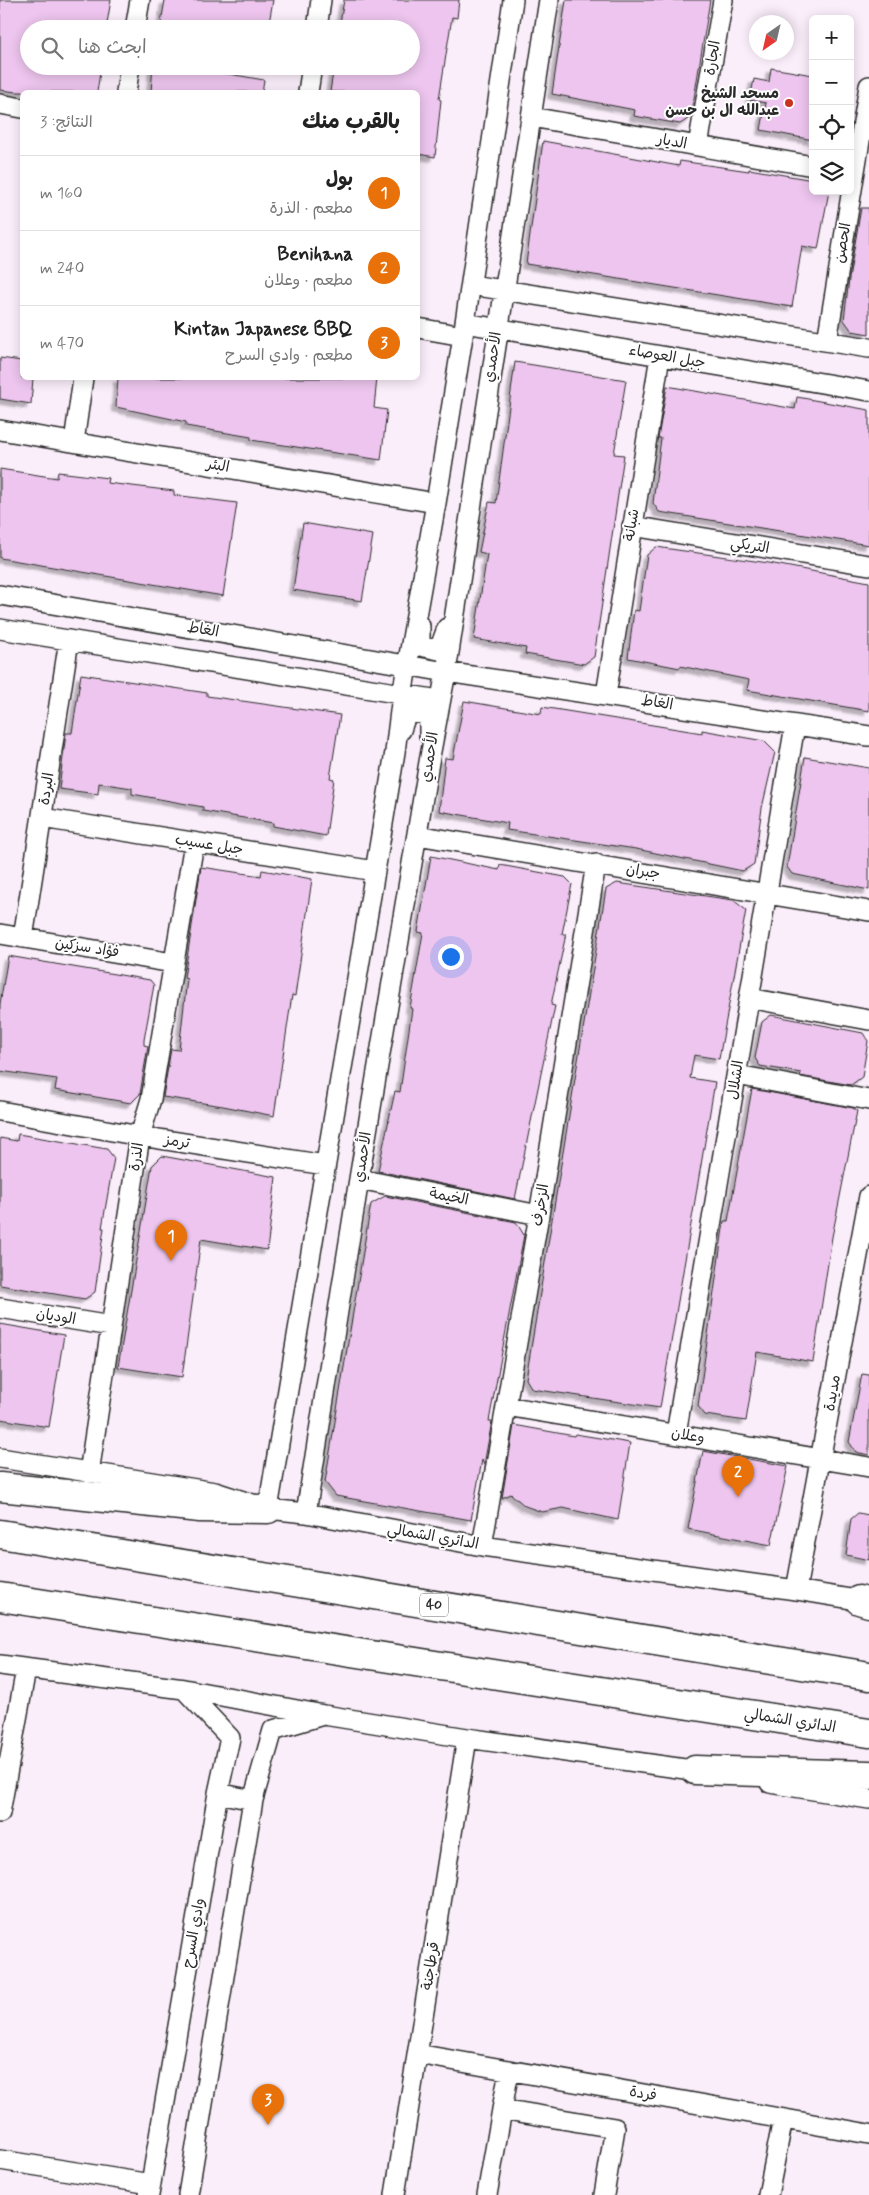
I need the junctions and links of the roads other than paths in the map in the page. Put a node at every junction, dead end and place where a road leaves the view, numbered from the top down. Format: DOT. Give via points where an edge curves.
graph roads {
  1 [pos="140,0"];
  2 [pos="321,0"];
  3 [pos="513,0"];
  4 [pos="549,0"];
  5 [pos="723,0"];
  6 [pos="137,20"];
  7 [pos="318,20"];
  8 [pos="129,75"];
  9 [pos="311,75"];
  10 [pos="869,86"];
  11 [pos="126,90"];
  12 [pos="308,90"];
  13 [pos="0,104"];
  14 [pos="20,108"];
  15 [pos="531,117"];
  16 [pos="698,146"];
  17 [pos="809,165"];
  18 [pos="854,168"];
  19 [pos="850,195"];
  20 [pos="471,285"];
  21 [pos="503,290"];
  22 [pos="420,328"];
  23 [pos="498,329"];
  24 [pos="464,330"];
  25 [pos="827,341"];
  26 [pos="869,348"];
  27 [pos="660,356"];
  28 [pos="83,380"];
  29 [pos="869,391"];
  30 [pos="0,430"];
  31 [pos="74,442"];
  32 [pos="436,503"];
  33 [pos="632,526"];
  34 [pos="869,565"];
  35 [pos="0,595"];
  36 [pos="419,598"];
  37 [pos="456,603"];
  38 [pos="0,629"];
  39 [pos="69,640"];
  40 [pos="407,665"];
  41 [pos="446,672"];
  42 [pos="402,695"];
  43 [pos="606,695"];
  44 [pos="439,700"];
  45 [pos="795,725"];
  46 [pos="869,736"];
  47 [pos="395,752"];
  48 [pos="429,762"];
  49 [pos="42,818"];
  50 [pos="417,835"];
  51 [pos="194,842"];
  52 [pos="596,864"];
  53 [pos="375,871"];
  54 [pos="767,893"];
  55 [pos="869,911"];
  56 [pos="0,934"];
  57 [pos="23,938"];
  58 [pos="173,963"];
  59 [pos="749,998"];
  60 [pos="869,1020"];
  61 [pos="737,1075"];
  62 [pos="869,1100"];
  63 [pos="0,1111"];
  64 [pos="140,1136"];
  65 [pos="325,1165"];
  66 [pos="359,1179"];
  67 [pos="869,1196"];
  68 [pos="539,1215"];
  69 [pos="0,1308"];
  70 [pos="112,1326"];
  71 [pos="506,1406"];
  72 [pos="676,1434"];
  73 [pos="0,1458"];
  74 [pos="821,1459"];
  75 [pos="869,1467"];
  76 [pos="89,1473"];
  77 [pos="0,1487"];
  78 [pos="268,1509"];
  79 [pos="306,1514"];
  80 [pos="0,1534"];
  81 [pos="482,1546"];
  82 [pos="796,1590"];
  83 [pos="0,1597"];
  84 [pos="866,1602"];
  85 [pos="0,1665"];
  86 [pos="26,1669"];
  87 [pos="869,1676"];
  88 [pos="184,1689"];
  89 [pos="324,1715"];
  90 [pos="869,1733"];
  91 [pos="468,1738"];
  92 [pos="694,1770"];
  93 [pos="869,1775"];
  94 [pos="218,1793"];
  95 [pos="869,1799"];
  96 [pos="253,1800"];
  97 [pos="0,1813"];
  98 [pos="417,2054"];
  99 [pos="508,2070"];
  100 [pos="502,2109"];
  101 [pos="783,2119"];
  102 [pos="869,2134"];
  103 [pos="0,2160"];
  104 [pos="150,2190"];
  105 [pos="188,2195"];
  106 [pos="395,2195"];
  107 [pos="487,2195"];
  108 [pos="604,2195"];
  109 [pos="768,2195"];
  1 -- 6 [label="street"];
  2 -- 7 [label="street"];
  3 -- 20 [label="street"];
  4 -- 15 [label="street, الأحمدي"];
  5 -- 16 [label="street, الجارة"];
  8 -- 11 [label="street"];
  9 -- 12 [label="street"];
  10 -- 18 [label="street, الحصن"];
  13 -- 14 [label="street"];
  15 -- 16 [label="street, الديار"];
  15 -- 21 [label="street, الأحمدي"];
  16 -- 17 [label="street, الديار"];
  19 -- 25 [label="street, الحصن"];
  20 -- 21 [label="street"];
  20 -- 24 [label="street"];
  21 -- 23 [label="street, الأحمدي"];
  21 -- 25 [label="street"];
  22 -- 24 [label="street, جبل العوصاء"];
  23 -- 24 [label="street, جبل العوصاء"];
  23 -- 27 [label="street, جبل العوصاء"];
  23 -- 37 [label="street, الأحمدي"];
  24 -- 32 [label="street"];
  25 -- 26 [label="street"];
  27 -- 29 [label="street, جبل العوصاء"];
  27 -- 33 [label="street, شبانة"];
  28 -- 31 [label="street"];
  30 -- 31 [label="street, البئر"];
  31 -- 32 [label="street, البئر"];
  32 -- 36 [label="street"];
  33 -- 34 [label="street, التريكي"];
  33 -- 43 [label="street, شبانة"];
  35 -- 40 [label="street, الغاط"];
  36 -- 37 [label="street" via="420,646 439,650"];
  36 -- 40 [label="street"];
  37 -- 41 [label="street, الأحمدي"];
  38 -- 39 [label="street"];
  39 -- 42 [label="street"];
  39 -- 49 [label="street, البردة"];
  40 -- 41 [label="street, الغاط"];
  40 -- 42 [label="street"];
  41 -- 43 [label="street, الغاط"];
  41 -- 44 [label="street, الأحمدي"];
  42 -- 44 [label="street"];
  42 -- 47 [label="street"];
  43 -- 45 [label="street, الغاط"];
  44 -- 48 [label="street, الأحمدي"];
  45 -- 46 [label="street, الغاط"];
  45 -- 54 [label="street, الشلال"];
  47 -- 48 [label="street" via="407,712 429,714"];
  47 -- 53 [label="street"];
  48 -- 50 [label="street, الأحمدي"];
  49 -- 51 [label="street, جبل عسيب"];
  49 -- 57 [label="street, البردة"];
  50 -- 52 [label="street, جبران"];
  50 -- 66 [label="street, الأحمدي"];
  51 -- 53 [label="street, جبل عسيب"];
  51 -- 58 [label="street, الذرة"];
  52 -- 54 [label="street, جبران"];
  52 -- 68 [label="street, الزخرف"];
  53 -- 65 [label="street"];
  54 -- 55 [label="street, جبران"];
  54 -- 59 [label="street, الشلال"];
  56 -- 57 [label="street, فؤاد سزكين"];
  57 -- 58 [label="street, فؤاد سزكين"];
  58 -- 64 [label="street, الذرة" via="151,1099"];
  59 -- 60 [label="street"];
  59 -- 61 [label="street, الشلال"];
  61 -- 62 [label="street"];
  61 -- 72 [label="street, الشلال"];
  63 -- 64 [label="street, ترمز"];
  64 -- 65 [label="street, ترمز"];
  64 -- 70 [label="street, الذرة"];
  65 -- 78 [label="street"];
  66 -- 68 [label="street, الخيمة"];
  66 -- 79 [label="street, الأحمدي"];
  67 -- 74 [label="street, مديدة"];
  68 -- 71 [label="street, الزخرف"];
  69 -- 70 [label="street, الوديان"];
  70 -- 76 [label="street, الذرة"];
  71 -- 72 [label="street, وعلان"];
  71 -- 81 [label="street, الزخرف"];
  72 -- 74 [label="street, وعلان"];
  73 -- 76 [label="street, الدائري الشمالي"];
  74 -- 75 [label="street, وعلان"];
  74 -- 82 [label="street, مديدة"];
  76 -- 78 [label="street, الدائري الشمالي" via="216,1492"];
  77 -- 78 [label="highway" via="200,1508"];
  78 -- 79 [label="street, الدائري الشمالي"];
  79 -- 81 [label="street, الدائري الشمالي"];
  80 -- 87 [label="highway, 40"];
  81 -- 82 [label="street, الدائري الشمالي"];
  82 -- 84 [label="street, الدائري الشمالي"];
  83 -- 90 [label="highway, الدائري الشمالي"];
  85 -- 86 [label="street"];
  86 -- 88 [label="street"];
  86 -- 97 [label="street"];
  88 -- 89 [label="street"];
  88 -- 94 [label="street, وادي السرح" via="230,1738"];
  89 -- 91 [label="street"];
  89 -- 96 [label="street" via="273,1730"];
  91 -- 92 [label="street"];
  91 -- 98 [label="street, قرطاجنة"];
  92 -- 93 [label="highway"];
  92 -- 95 [label="street"];
  94 -- 96 [label="street"];
  94 -- 104 [label="street, وادي السرح"];
  96 -- 105 [label="street"];
  98 -- 99 [label="street, فردة"];
  98 -- 106 [label="street, قرطاجنة"];
  99 -- 100 [label="street"];
  99 -- 101 [label="street, فردة"];
  100 -- 107 [label="street"];
  100 -- 108 [label="street" via="615,2128"];
  101 -- 102 [label="street, فردة"];
  101 -- 109 [label="street"];
  103 -- 104 [label="street"];
}
